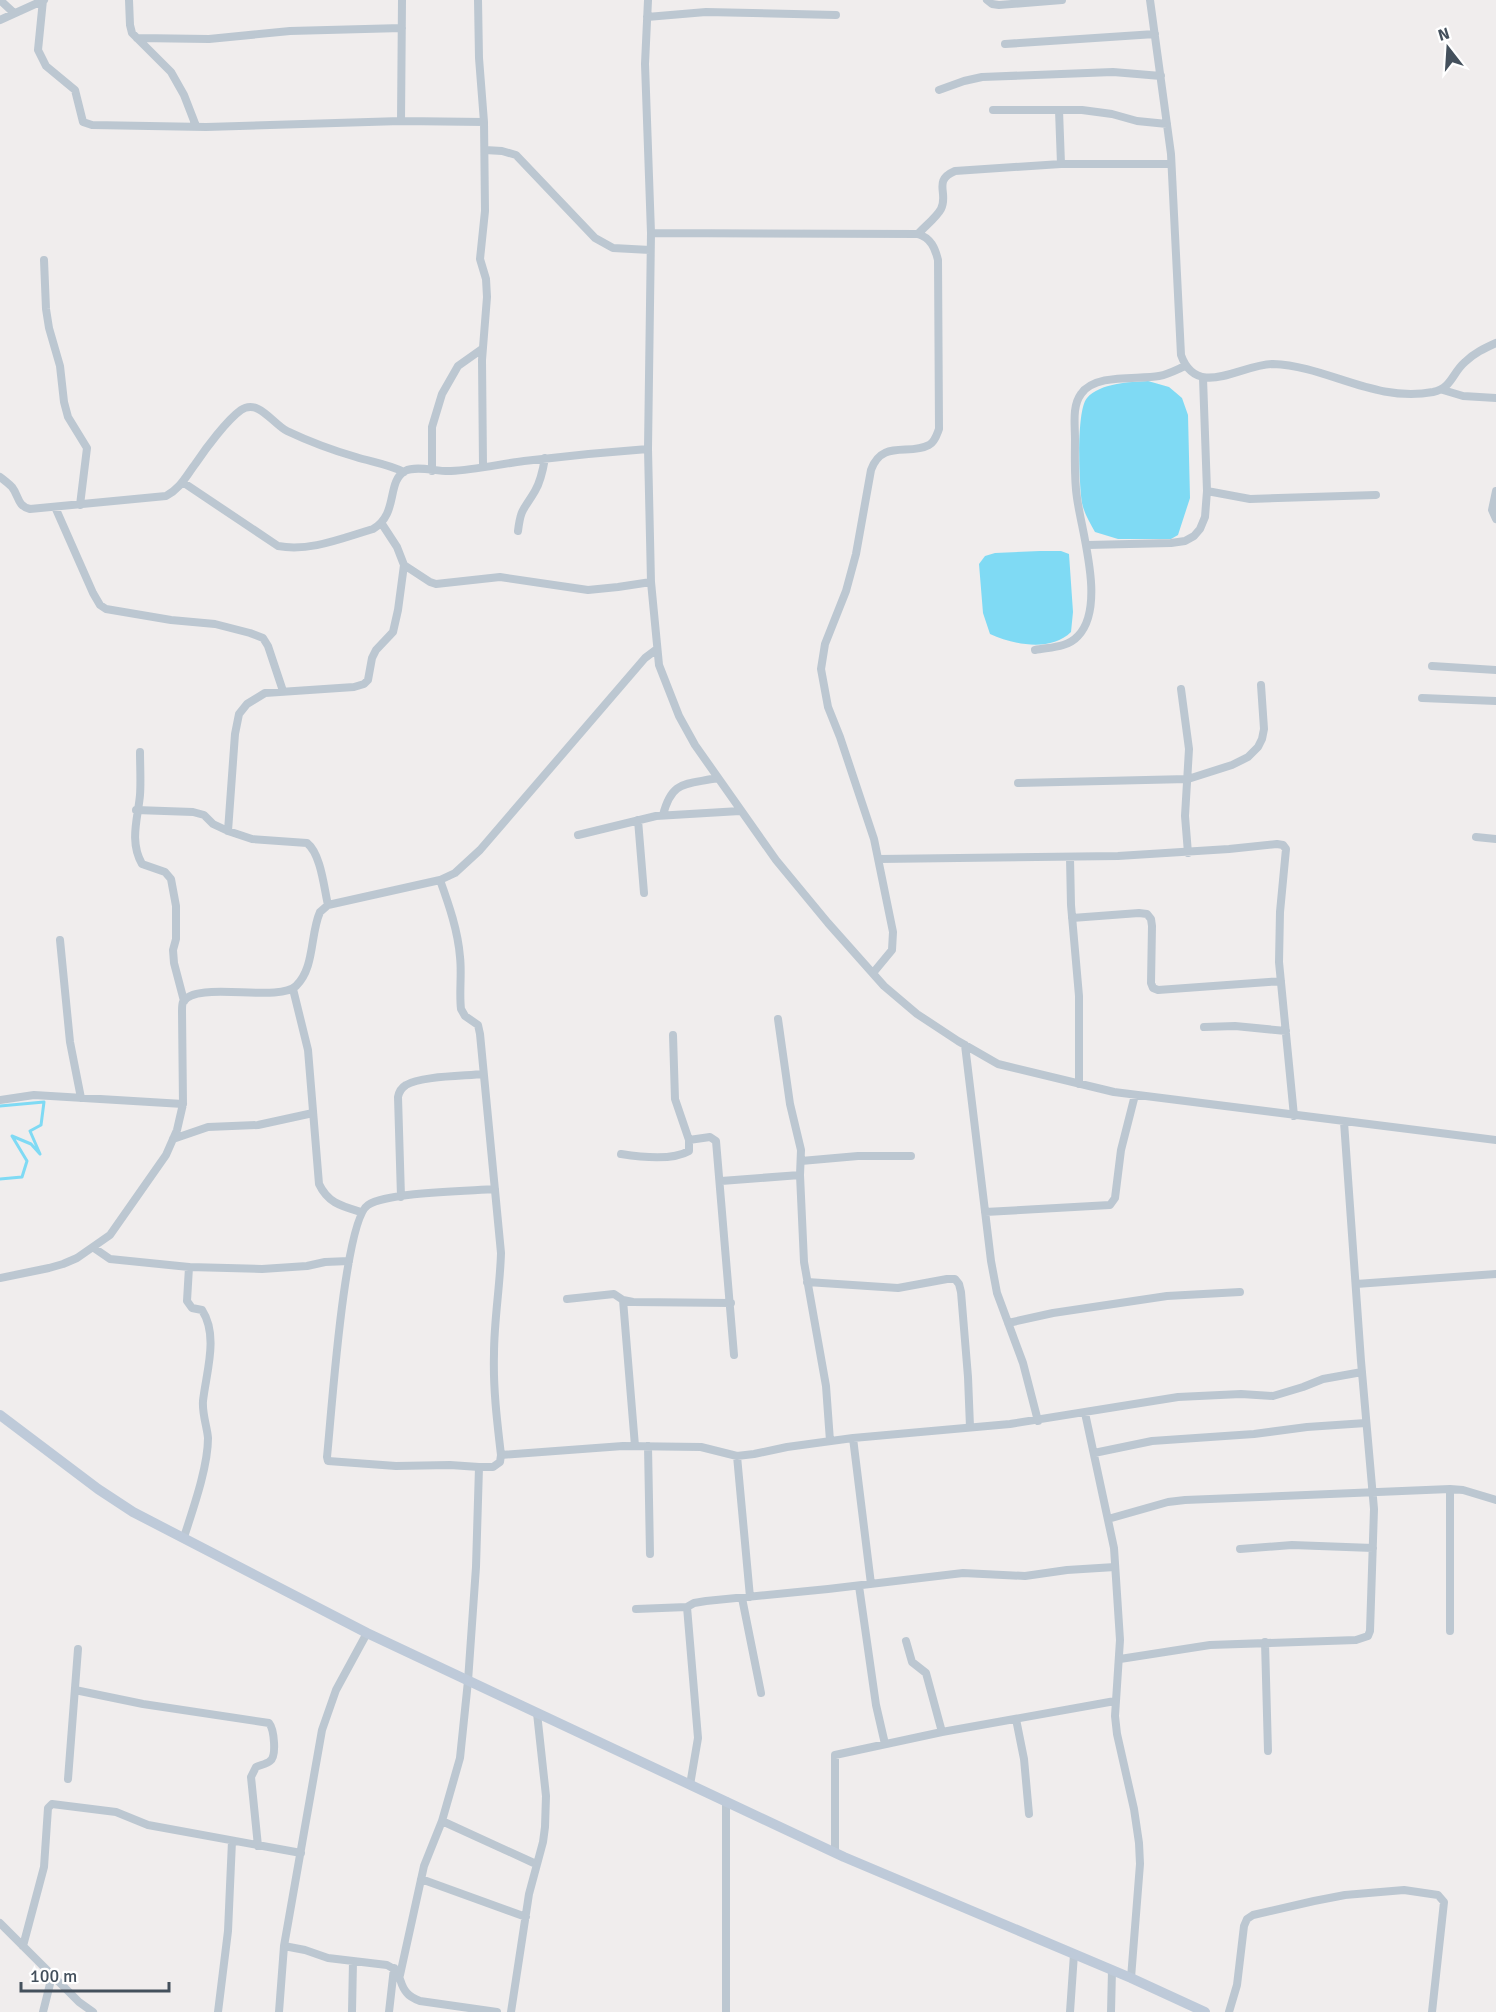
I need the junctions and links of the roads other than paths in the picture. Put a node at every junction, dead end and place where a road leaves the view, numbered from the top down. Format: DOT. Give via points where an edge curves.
graph roads {
  1 [pos="0,0"];
  2 [pos="43,0"];
  3 [pos="129,0"];
  4 [pos="402,0"];
  5 [pos="478,0"];
  6 [pos="648,0"];
  7 [pos="987,0"];
  8 [pos="1062,0"];
  9 [pos="1150,0"];
  10 [pos="14,13"];
  11 [pos="836,15"];
  12 [pos="647,16"];
  13 [pos="0,20"];
  14 [pos="402,28"];
  15 [pos="1155,34"];
  16 [pos="138,38"];
  17 [pos="1005,44"];
  18 [pos="1161,76"];
  19 [pos="939,90"];
  20 [pos="993,110"];
  21 [pos="1059,110"];
  22 [pos="402,121"];
  23 [pos="484,123"];
  24 [pos="1167,123"];
  25 [pos="195,126"];
  26 [pos="485,150"];
  27 [pos="1061,164"];
  28 [pos="1172,164"];
  29 [pos="651,233"];
  30 [pos="918,234"];
  31 [pos="650,250"];
  32 [pos="44,260"];
  33 [pos="1496,344"];
  34 [pos="482,349"];
  35 [pos="1185,366"];
  36 [pos="1203,378"];
  37 [pos="1443,390"];
  38 [pos="1496,398"];
  39 [pos="648,449"];
  40 [pos="545,458"];
  41 [pos="483,466"];
  42 [pos="432,471"];
  43 [pos="404,472"];
  44 [pos="0,477"];
  45 [pos="184,483"];
  46 [pos="1207,491"];
  47 [pos="1496,491"];
  48 [pos="1376,495"];
  49 [pos="80,505"];
  50 [pos="56,507"];
  51 [pos="1496,519"];
  52 [pos="382,524"];
  53 [pos="518,531"];
  54 [pos="1088,545"];
  55 [pos="404,565"];
  56 [pos="651,582"];
  57 [pos="657,649"];
  58 [pos="1035,650"];
  59 [pos="1432,666"];
  60 [pos="1496,670"];
  61 [pos="1261,685"];
  62 [pos="1181,689"];
  63 [pos="283,691"];
  64 [pos="1422,698"];
  65 [pos="1496,701"];
  66 [pos="140,752"];
  67 [pos="717,778"];
  68 [pos="1188,779"];
  69 [pos="1018,783"];
  70 [pos="136,810"];
  71 [pos="740,812"];
  72 [pos="663,815"];
  73 [pos="638,820"];
  74 [pos="228,831"];
  75 [pos="578,835"];
  76 [pos="1476,837"];
  77 [pos="1496,839"];
  78 [pos="1188,853"];
  79 [pos="1070,858"];
  80 [pos="879,859"];
  81 [pos="440,880"];
  82 [pos="644,893"];
  83 [pos="328,905"];
  84 [pos="1072,918"];
  85 [pos="60,940"];
  86 [pos="873,974"];
  87 [pos="1281,981"];
  88 [pos="293,988"];
  89 [pos="184,1001"];
  90 [pos="778,1019"];
  91 [pos="1204,1027"];
  92 [pos="1286,1030"];
  93 [pos="673,1035"];
  94 [pos="965,1045"];
  95 [pos="483,1074"];
  96 [pos="1079,1084"];
  97 [pos="1135,1095"];
  98 [pos="81,1098"];
  99 [pos="0,1100"];
  100 [pos="183,1104"];
  101 [pos="313,1113"];
  102 [pos="1294,1116"];
  103 [pos="1344,1122"];
  104 [pos="173,1139"];
  105 [pos="690,1140"];
  106 [pos="1496,1140"];
  107 [pos="621,1154"];
  108 [pos="911,1156"];
  109 [pos="801,1161"];
  110 [pos="800,1175"];
  111 [pos="721,1181"];
  112 [pos="495,1189"];
  113 [pos="401,1197"];
  114 [pos="361,1212"];
  115 [pos="985,1212"];
  116 [pos="94,1248"];
  117 [pos="350,1261"];
  118 [pos="189,1267"];
  119 [pos="1496,1274"];
  120 [pos="0,1278"];
  121 [pos="807,1282"];
  122 [pos="1356,1284"];
  123 [pos="1240,1292"];
  124 [pos="567,1299"];
  125 [pos="623,1300"];
  126 [pos="731,1303"];
  127 [pos="1008,1323"];
  128 [pos="734,1355"];
  129 [pos="1362,1372"];
  130 [pos="1085,1413"];
  131 [pos="0,1415"];
  132 [pos="1038,1421"];
  133 [pos="1366,1423"];
  134 [pos="970,1427"];
  135 [pos="853,1438"];
  136 [pos="830,1441"];
  137 [pos="635,1446"];
  138 [pos="648,1446"];
  139 [pos="1094,1453"];
  140 [pos="501,1455"];
  141 [pos="737,1456"];
  142 [pos="478,1467"];
  143 [pos="1450,1489"];
  144 [pos="1373,1493"];
  145 [pos="1496,1500"];
  146 [pos="1108,1519"];
  147 [pos="184,1537"];
  148 [pos="1372,1548"];
  149 [pos="1240,1549"];
  150 [pos="650,1554"];
  151 [pos="1115,1567"];
  152 [pos="871,1584"];
  153 [pos="859,1586"];
  154 [pos="746,1598"];
  155 [pos="687,1607"];
  156 [pos="636,1609"];
  157 [pos="1450,1630"];
  158 [pos="367,1633"];
  159 [pos="906,1641"];
  160 [pos="1265,1642"];
  161 [pos="78,1649"];
  162 [pos="1120,1659"];
  163 [pos="468,1681"];
  164 [pos="75,1690"];
  165 [pos="760,1693"];
  166 [pos="1115,1701"];
  167 [pos="537,1713"];
  168 [pos="1016,1719"];
  169 [pos="942,1732"];
  170 [pos="885,1744"];
  171 [pos="1268,1751"];
  172 [pos="68,1779"];
  173 [pos="690,1785"];
  174 [pos="726,1802"];
  175 [pos="1029,1814"];
  176 [pos="442,1821"];
  177 [pos="232,1841"];
  178 [pos="258,1846"];
  179 [pos="835,1852"];
  180 [pos="302,1853"];
  181 [pos="536,1864"];
  182 [pos="421,1879"];
  183 [pos="526,1917"];
  184 [pos="0,1923"];
  185 [pos="23,1946"];
  186 [pos="284,1946"];
  187 [pos="1074,1954"];
  188 [pos="353,1961"];
  189 [pos="1112,1970"];
  190 [pos="397,1972"];
  191 [pos="52,1976"];
  192 [pos="1131,1978"];
  193 [pos="450,2009"];
  194 [pos="43,2012"];
  195 [pos="93,2012"];
  196 [pos="218,2012"];
  197 [pos="279,2012"];
  198 [pos="352,2012"];
  199 [pos="388,2012"];
  200 [pos="497,2012"];
  201 [pos="511,2012"];
  202 [pos="726,2012"];
  203 [pos="1070,2012"];
  204 [pos="1111,2012"];
  205 [pos="1205,2012"];
  206 [pos="1228,2012"];
  207 [pos="1432,2012"];
  1 -- 10 [label="street"];
  2 -- 10 [label="street"];
  2 -- 25 [label="street" via="38,50 46,66 75,90 83,122"];
  3 -- 16 [label="street" via="129,25"];
  4 -- 14 [label="street"];
  5 -- 23 [label="street"];
  6 -- 12 [label="street"];
  7 -- 8 [label="street" via="999,5"];
  9 -- 15 [label="street"];
  10 -- 13 [label="street"];
  11 -- 12 [label="street" via="706,12"];
  12 -- 29 [label="street"];
  14 -- 16 [label="street" via="290,31 219,39"];
  14 -- 22 [label="street"];
  15 -- 17 [label="street"];
  15 -- 18 [label="street"];
  16 -- 25 [label="street" via="171,72"];
  18 -- 19 [label="street" via="1113,72 982,76"];
  18 -- 24 [label="street"];
  20 -- 21 [label="street"];
  21 -- 24 [label="street" via="1095,111"];
  21 -- 27 [label="street"];
  22 -- 23 [label="street"];
  22 -- 25 [label="street"];
  23 -- 26 [label="street"];
  24 -- 28 [label="street"];
  26 -- 31 [label="street" via="516,155 606,246"];
  26 -- 34 [label="street" via="480,259 487,297"];
  27 -- 28 [label="street"];
  27 -- 30 [label="street" via="955,171 942,184 941,208"];
  28 -- 35 [label="street" via="1179,339"];
  29 -- 30 [label="street"];
  29 -- 31 [label="street"];
  30 -- 80 [label="street" via="931,242 938,260 939,429 928,445 883,453 875,459 856,554 825,644 821,669 828,707"];
  31 -- 39 [label="street"];
  32 -- 49 [label="street" via="46,309 64,402 68,417 87,448"];
  33 -- 37 [label="street" via="1466,360"];
  34 -- 41 [label="street"];
  34 -- 42 [label="street" via="458,366 442,394 432,427"];
  35 -- 36 [label="street"];
  35 -- 54 [label="street" via="1169,374 1098,382 1081,393 1075,419 1076,496"];
  36 -- 37 [label="street" via="1214,379 1270,364 1386,393"];
  36 -- 46 [label="street"];
  37 -- 38 [label="street"];
  39 -- 40 [label="street"];
  39 -- 56 [label="street"];
  40 -- 41 [label="street"];
  40 -- 53 [label="street" via="541,478 520,514"];
  41 -- 42 [label="street"];
  42 -- 43 [label="street"];
  43 -- 45 [label="street" via="287,431 254,407 241,410 207,448"];
  43 -- 52 [label="street"];
  44 -- 50 [label="street" via="10,485 23,508"];
  45 -- 49 [label="street" via="166,496"];
  45 -- 52 [label="street" via="278,546 321,544"];
  46 -- 48 [label="street" via="1250,499"];
  46 -- 54 [label="street" via="1200,529 1185,541"];
  47 -- 51 [label="street" via="1492,510"];
  49 -- 50 [label="street"];
  50 -- 63 [label="street" via="100,605 215,624 263,638"];
  52 -- 55 [label="street"];
  54 -- 58 [label="street" via="1090,608 1085,627 1072,642"];
  55 -- 56 [label="street" via="436,584 500,578 588,590"];
  55 -- 63 [label="street" via="393,632 376,650 368,680 354,687"];
  56 -- 57 [label="street"];
  57 -- 67 [label="street" via="663,679 679,716"];
  57 -- 81 [label="street" via="645,658 480,850 455,873"];
  59 -- 60 [label="street"];
  61 -- 68 [label="street" via="1264,729 1258,747 1232,765"];
  62 -- 68 [label="street" via="1189,749"];
  63 -- 74 [label="street" via="252,699 238,714"];
  64 -- 65 [label="street"];
  66 -- 70 [label="street"];
  67 -- 71 [label="street"];
  67 -- 72 [label="street" via="672,791"];
  68 -- 69 [label="street"];
  68 -- 78 [label="street"];
  70 -- 74 [label="street" via="194,812"];
  70 -- 89 [label="street" via="140,861 165,872 171,879 176,906 174,963"];
  71 -- 72 [label="street"];
  71 -- 86 [label="street"];
  72 -- 73 [label="street"];
  73 -- 75 [label="street"];
  73 -- 82 [label="street"];
  74 -- 83 [label="street" via="252,839 307,843 317,858"];
  76 -- 77 [label="street"];
  78 -- 79 [label="street"];
  78 -- 87 [label="street" via="1277,844 1286,849 1280,912"];
  79 -- 80 [label="street"];
  79 -- 84 [label="street"];
  80 -- 86 [label="street" via="894,940 892,950"];
  81 -- 83 [label="street"];
  81 -- 95 [label="street" via="458,943 461,1009 478,1025"];
  83 -- 88 [label="street" via="316,920 307,969"];
  84 -- 87 [label="street" via="1147,914 1152,926 1151,983 1158,990"];
  84 -- 96 [label="street" via="1079,1007"];
  85 -- 98 [label="street" via="70,1042"];
  86 -- 94 [label="street" via="917,1014"];
  87 -- 92 [label="street"];
  88 -- 89 [label="street" via="278,992 206,992"];
  88 -- 101 [label="street" via="308,1050"];
  89 -- 100 [label="street"];
  90 -- 109 [label="street"];
  91 -- 92 [label="street"];
  92 -- 102 [label="street"];
  93 -- 105 [label="street" via="675,1099"];
  94 -- 96 [label="street" via="998,1064"];
  94 -- 115 [label="street"];
  95 -- 112 [label="street"];
  95 -- 113 [label="street" via="427,1080 407,1084 400,1090"];
  96 -- 97 [label="street"];
  97 -- 102 [label="street"];
  97 -- 115 [label="street" via="1121,1150 1115,1198 1110,1205"];
  98 -- 99 [label="street" via="34,1095"];
  98 -- 100 [label="street"];
  100 -- 104 [label="street"];
  101 -- 104 [label="street" via="258,1125 208,1127"];
  101 -- 114 [label="street" via="319,1185 334,1204"];
  102 -- 103 [label="street"];
  103 -- 106 [label="street"];
  103 -- 122 [label="street"];
  104 -- 116 [label="street" via="110,1235"];
  105 -- 107 [label="street" via="689,1151 683,1154"];
  105 -- 111 [label="street" via="714,1139"];
  108 -- 109 [label="street"];
  109 -- 110 [label="street"];
  110 -- 111 [label="street"];
  110 -- 121 [label="street"];
  111 -- 126 [label="street"];
  112 -- 113 [label="street"];
  112 -- 140 [label="street" via="501,1286 494,1352 494,1403"];
  113 -- 114 [label="street" via="368,1205"];
  114 -- 117 [label="street"];
  115 -- 127 [label="street" via="993,1272"];
  116 -- 118 [label="street" via="110,1259"];
  116 -- 120 [label="street" via="49,1268"];
  117 -- 118 [label="street" via="262,1269"];
  117 -- 142 [label="street" via="340,1319 328,1461"];
  118 -- 147 [label="street" via="187,1301 205,1314 210,1345 202,1404 208,1441 199,1490"];
  119 -- 122 [label="street"];
  121 -- 134 [label="street" via="898,1288 955,1279 961,1292"];
  121 -- 136 [label="street" via="826,1386"];
  122 -- 129 [label="street"];
  123 -- 127 [label="street" via="1167,1296"];
  124 -- 125 [label="street" via="614,1294"];
  125 -- 126 [label="street"];
  125 -- 137 [label="street"];
  126 -- 128 [label="street"];
  127 -- 132 [label="street"];
  129 -- 130 [label="street" via="1323,1379 1273,1396 1202,1395"];
  129 -- 133 [label="street"];
  130 -- 132 [label="street"];
  130 -- 139 [label="street"];
  131 -- 147 [label="main road" via="98,1489 133,1512"];
  132 -- 134 [label="street"];
  133 -- 139 [label="street" via="1152,1441"];
  133 -- 144 [label="street"];
  134 -- 135 [label="street"];
  135 -- 136 [label="street"];
  135 -- 152 [label="street"];
  136 -- 141 [label="street"];
  137 -- 138 [label="street"];
  137 -- 140 [label="street"];
  138 -- 141 [label="street" via="701,1447"];
  138 -- 150 [label="street"];
  139 -- 146 [label="street"];
  140 -- 142 [label="street" via="497,1466"];
  141 -- 154 [label="street"];
  142 -- 163 [label="street"];
  143 -- 144 [label="street"];
  143 -- 145 [label="street"];
  143 -- 157 [label="street"];
  144 -- 146 [label="street" via="1185,1500"];
  144 -- 148 [label="street"];
  146 -- 151 [label="street"];
  147 -- 158 [label="main road"];
  148 -- 149 [label="street" via="1292,1545"];
  148 -- 160 [label="street" via="1368,1636 1356,1640"];
  151 -- 152 [label="street" via="1025,1576 963,1573"];
  151 -- 162 [label="street"];
  152 -- 153 [label="street"];
  153 -- 154 [label="street"];
  153 -- 170 [label="street"];
  154 -- 155 [label="street"];
  154 -- 165 [label="street"];
  155 -- 156 [label="street"];
  155 -- 173 [label="street" via="698,1738"];
  158 -- 163 [label="main road"];
  158 -- 180 [label="street" via="336,1690 322,1730"];
  159 -- 169 [label="street" via="912,1662 926,1673"];
  160 -- 162 [label="street" via="1210,1645"];
  160 -- 171 [label="street"];
  161 -- 164 [label="street"];
  162 -- 166 [label="street"];
  163 -- 167 [label="main road"];
  163 -- 176 [label="street" via="458,1771"];
  164 -- 172 [label="street"];
  164 -- 178 [label="street" via="270,1723 274,1729 273,1757 256,1767 251,1777"];
  166 -- 168 [label="street"];
  166 -- 192 [label="street" via="1117,1734 1134,1809 1140,1864"];
  167 -- 173 [label="main road"];
  167 -- 181 [label="street" via="546,1796 543,1842"];
  168 -- 169 [label="street"];
  168 -- 175 [label="street"];
  169 -- 170 [label="street"];
  170 -- 179 [label="street" via="836,1755"];
  173 -- 174 [label="main road"];
  174 -- 179 [label="main road"];
  174 -- 202 [label="street"];
  176 -- 181 [label="street"];
  176 -- 182 [label="street"];
  177 -- 178 [label="street"];
  177 -- 185 [label="street" via="148,1825 116,1812 52,1804 48,1808 44,1867"];
  177 -- 196 [label="street" via="228,1931"];
  178 -- 180 [label="street"];
  179 -- 187 [label="main road"];
  180 -- 186 [label="street"];
  181 -- 183 [label="street"];
  182 -- 183 [label="street"];
  182 -- 190 [label="street"];
  183 -- 201 [label="street"];
  184 -- 185 [label="street"];
  185 -- 191 [label="street"];
  186 -- 188 [label="street"];
  186 -- 197 [label="street"];
  187 -- 189 [label="main road"];
  187 -- 203 [label="street"];
  188 -- 190 [label="street" via="387,1965"];
  188 -- 198 [label="street"];
  189 -- 192 [label="main road"];
  189 -- 204 [label="street"];
  190 -- 193 [label="street" via="409,1995"];
  190 -- 199 [label="street"];
  191 -- 194 [label="street"];
  191 -- 195 [label="street"];
  192 -- 205 [label="main road"];
  193 -- 200 [label="street"];
  206 -- 207 [label="street" via="1237,1984 1244,1926 1253,1915 1345,1895 1404,1890 1438,1895 1444,1902"];
}
